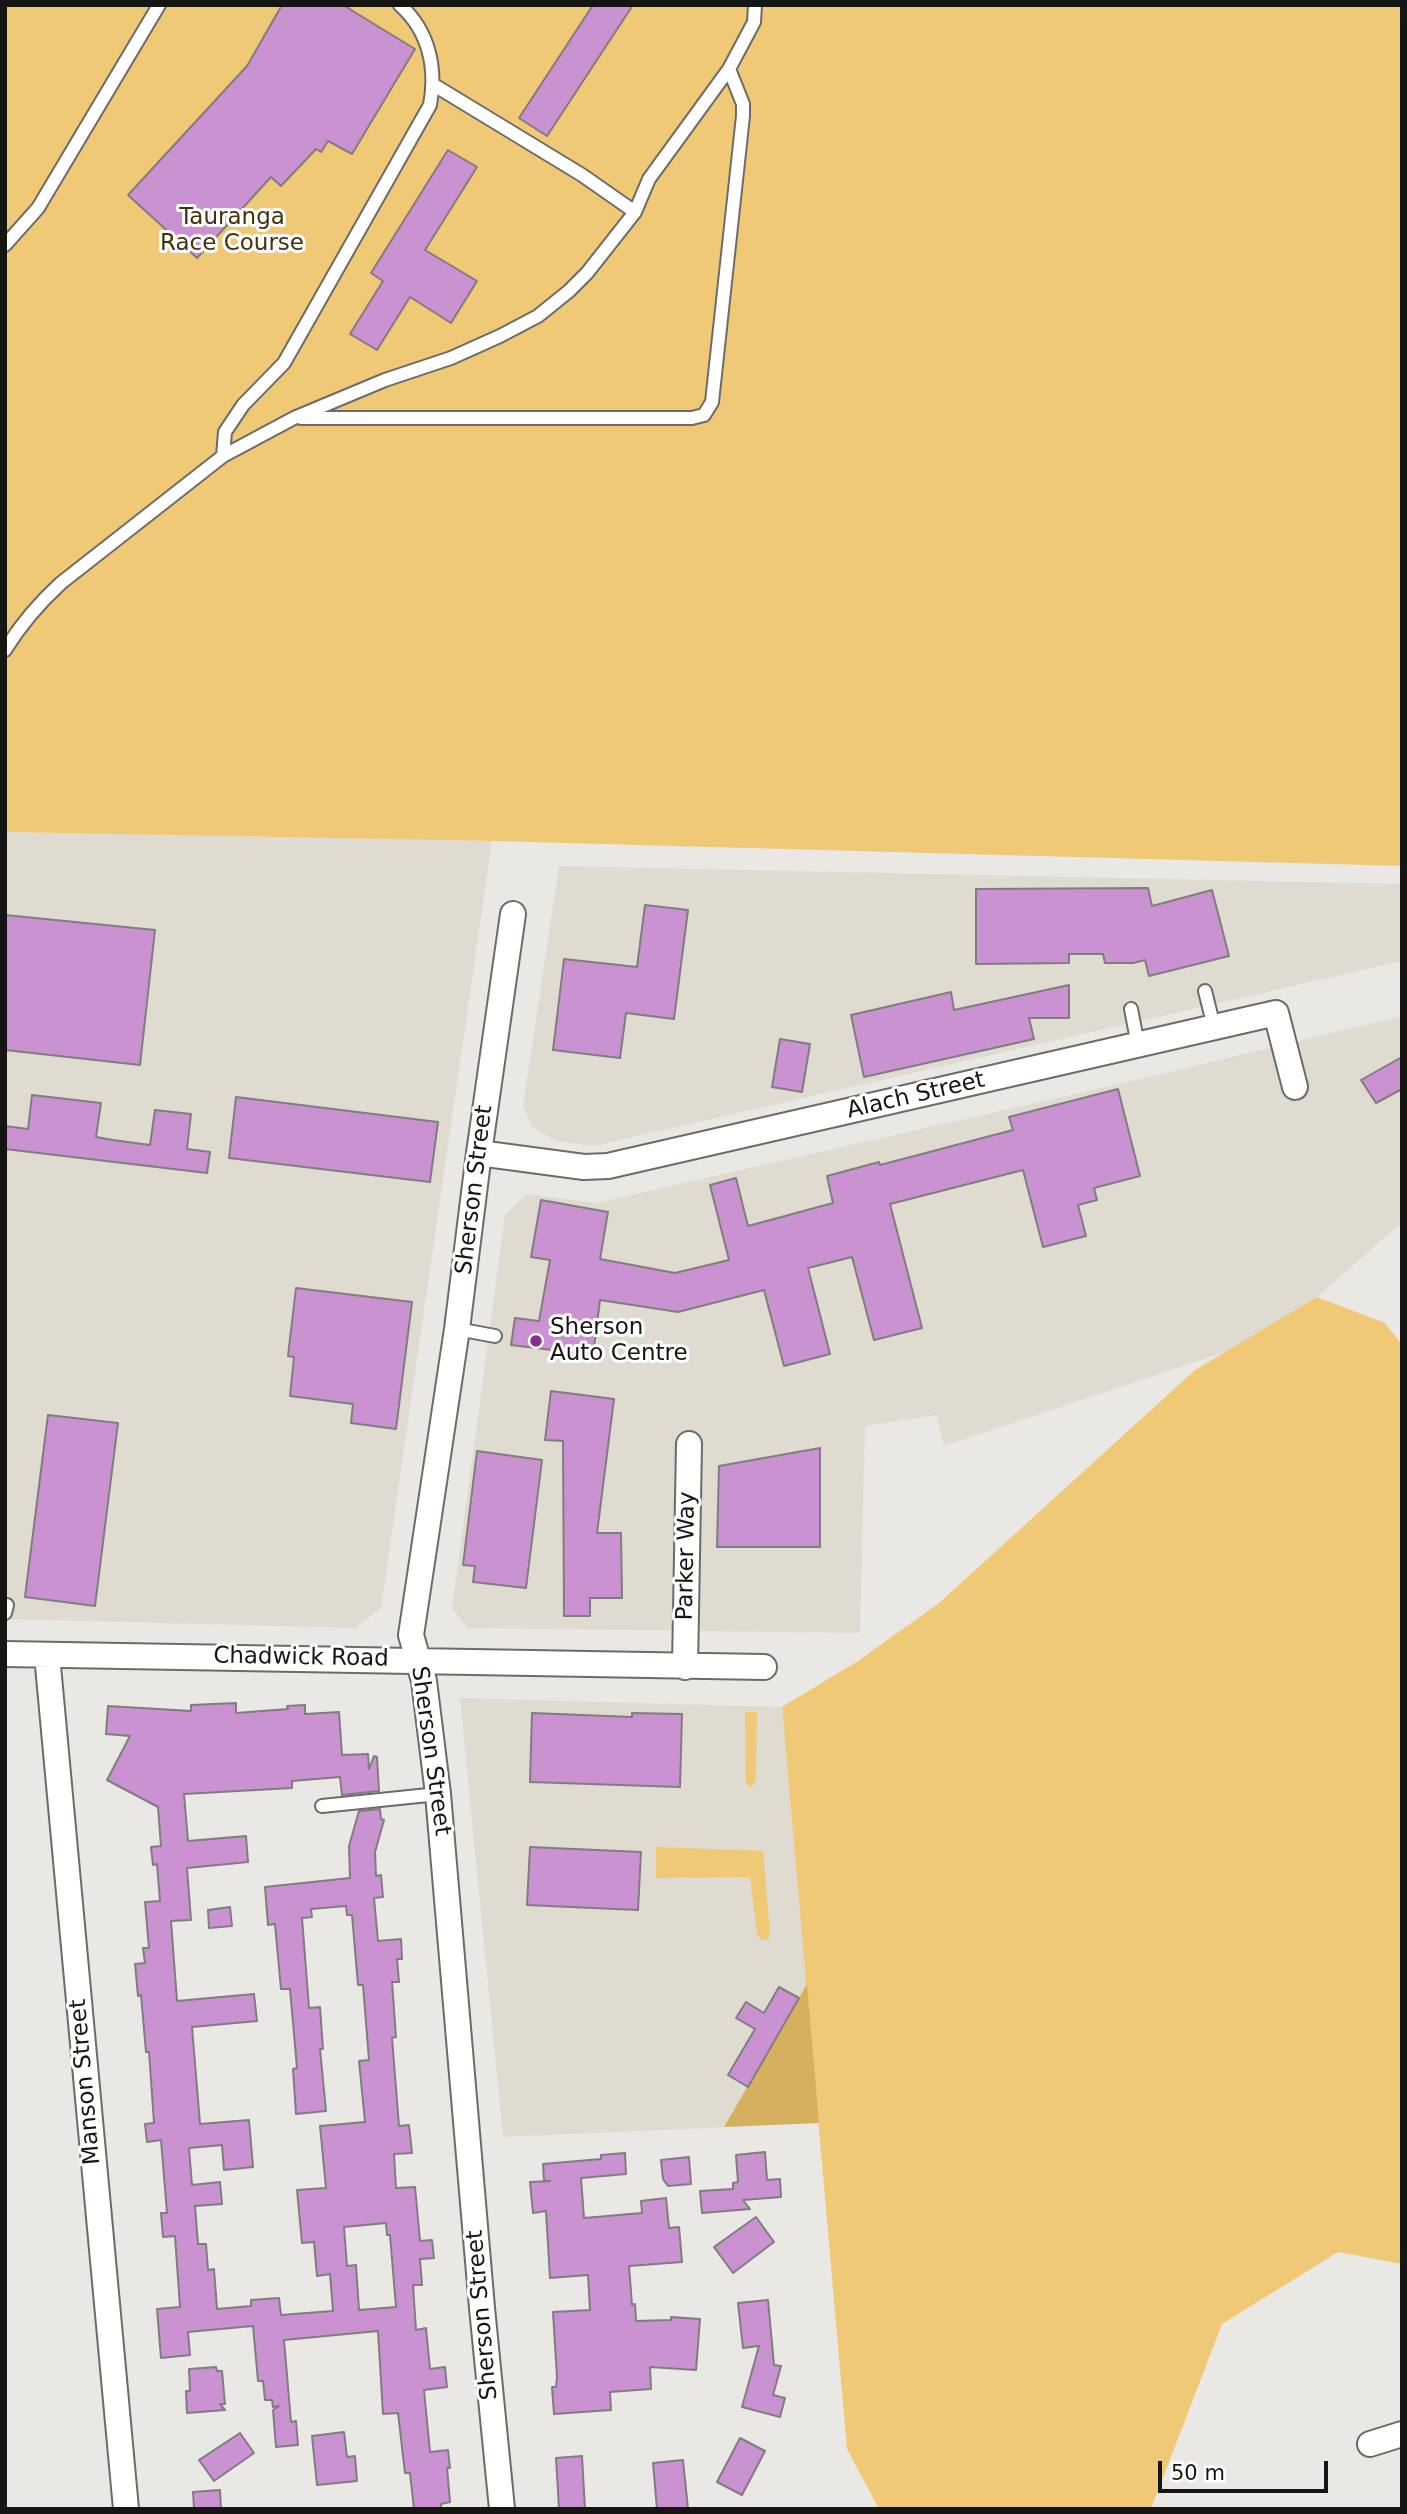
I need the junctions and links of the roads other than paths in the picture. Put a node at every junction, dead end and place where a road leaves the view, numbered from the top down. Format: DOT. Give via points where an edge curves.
graph roads {
  1 [pos="159,5"];
  2 [pos="400,5"];
  3 [pos="755,5"];
  4 [pos="729,69"];
  5 [pos="434,85"];
  6 [pos="635,212"];
  7 [pos="5,245"];
  8 [pos="294,418"];
  9 [pos="223,456"];
  10 [pos="5,650"];
  11 [pos="513,915"];
  12 [pos="1205,991"];
  13 [pos="1131,1009"];
  14 [pos="1214,1027"];
  15 [pos="1138,1045"];
  16 [pos="1296,1087"];
  17 [pos="480,1153"];
  18 [pos="457,1329"];
  19 [pos="495,1336"];
  20 [pos="690,1444"];
  21 [pos="5,1654"];
  22 [pos="47,1655"];
  23 [pos="418,1659"];
  24 [pos="685,1667"];
  25 [pos="764,1667"];
  26 [pos="438,1794"];
  27 [pos="322,1806"];
  28 [pos="1402,2434"];
  29 [pos="1370,2444"];
  30 [pos="126,2509"];
  31 [pos="502,2509"];
  1 -- 7 [label="lane" via="38,208"];
  2 -- 5 [label="lane" via="418,25 433,61"];
  3 -- 4 [label="lane" via="754,22"];
  4 -- 6 [label="lane" via="649,179"];
  4 -- 8 [label="lane" via="743,116 712,402 704,415"];
  5 -- 6 [label="lane"];
  5 -- 9 [label="lane" via="430,105 284,363 243,405 225,432"];
  6 -- 8 [label="lane" via="587,273 538,316 451,358"];
  8 -- 9 [label="lane"];
  9 -- 10 [label="lane" via="61,583 38,604"];
  11 -- 17 [label="street, Sherson Street"];
  12 -- 14 [label="lane"];
  13 -- 15 [label="lane"];
  14 -- 15 [label="street, Alach Street"];
  14 -- 16 [label="street, Alach Street" via="1276,1013"];
  15 -- 17 [label="street, Alach Street" via="608,1166 583,1167"];
  17 -- 18 [label="street, Sherson Street"];
  18 -- 19 [label="lane"];
  18 -- 23 [label="street, Sherson Street" via="411,1635"];
  20 -- 24 [label="street, Parker Way"];
  21 -- 22 [label="street, Chadwick Road"];
  22 -- 23 [label="street, Chadwick Road"];
  22 -- 30 [label="street, Manson Street"];
  23 -- 24 [label="street, Chadwick Road"];
  23 -- 26 [label="street, Sherson Street"];
  24 -- 25 [label="street, Chadwick Road"];
  26 -- 27 [label="lane"];
  26 -- 31 [label="street, Sherson Street"];
  28 -- 29 [label="street"];
}
